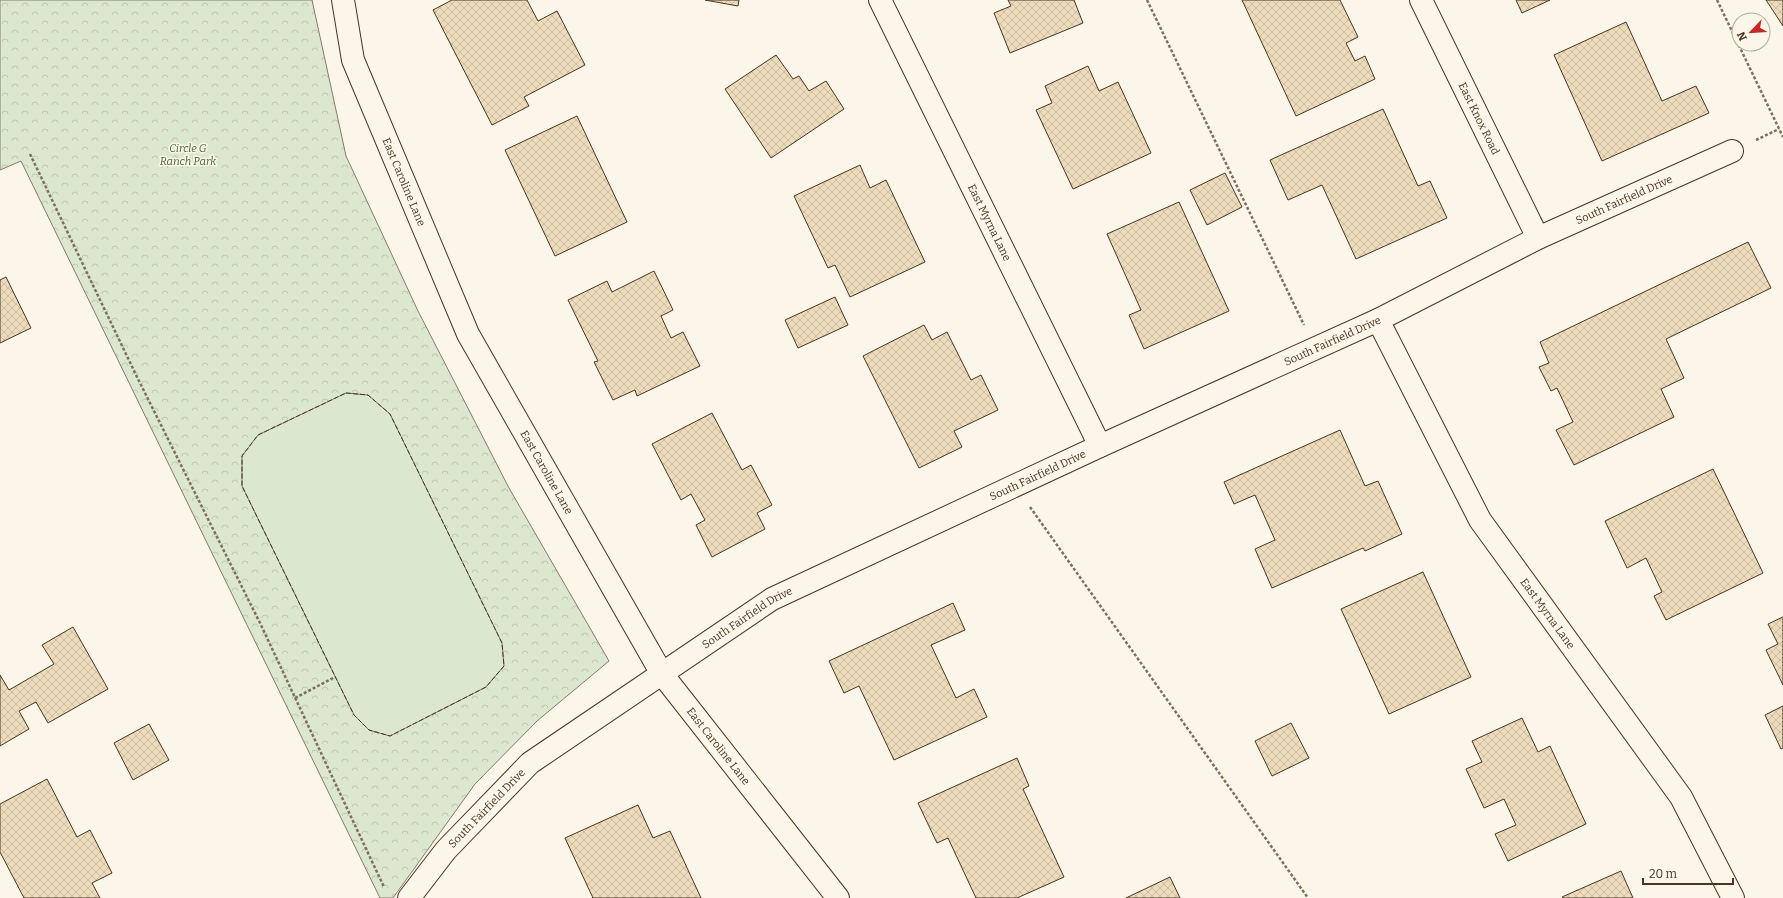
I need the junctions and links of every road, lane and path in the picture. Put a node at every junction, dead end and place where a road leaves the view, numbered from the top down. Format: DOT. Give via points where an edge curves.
graph roads {
  1 [pos="343,0"];
  2 [pos="880,0"];
  3 [pos="1147,0"];
  4 [pos="1421,0"];
  5 [pos="1717,0"];
  6 [pos="1783,137"];
  7 [pos="1732,151"];
  8 [pos="30,154"];
  9 [pos="1538,238"];
  10 [pos="1378,320"];
  11 [pos="1315,348"];
  12 [pos="1100,446"];
  13 [pos="1015,485"];
  14 [pos="662,674"];
  15 [pos="336,677"];
  16 [pos="295,698"];
  17 [pos="387,892"];
  18 [pos="409,898"];
  19 [pos="838,898"];
  20 [pos="1308,898"];
  21 [pos="1733,898"];
  1 -- 14 [label="street, East Caroline Lane" via="353,60 468,334"];
  2 -- 12 [label="street, East Myrna Lane"];
  3 -- 11 [label="path"];
  4 -- 9 [label="street, East Knox Road"];
  5 -- 6 [label="path"];
  7 -- 9 [label="street, South Fairfield Drive"];
  8 -- 16 [label="path"];
  9 -- 10 [label="street, South Fairfield Drive"];
  10 -- 11 [label="street, South Fairfield Drive"];
  10 -- 21 [label="street, East Myrna Lane" via="1480,520 1680,797"];
  11 -- 12 [label="street, South Fairfield Drive"];
  12 -- 13 [label="street, South Fairfield Drive"];
  13 -- 14 [label="street, South Fairfield Drive" via="772,599"];
  13 -- 20 [label="path"];
  14 -- 18 [label="street, South Fairfield Drive" via="530,764 446,850"];
  14 -- 19 [label="street, East Caroline Lane"];
  15 -- 16 [label="path"];
  16 -- 17 [label="path"];
}
